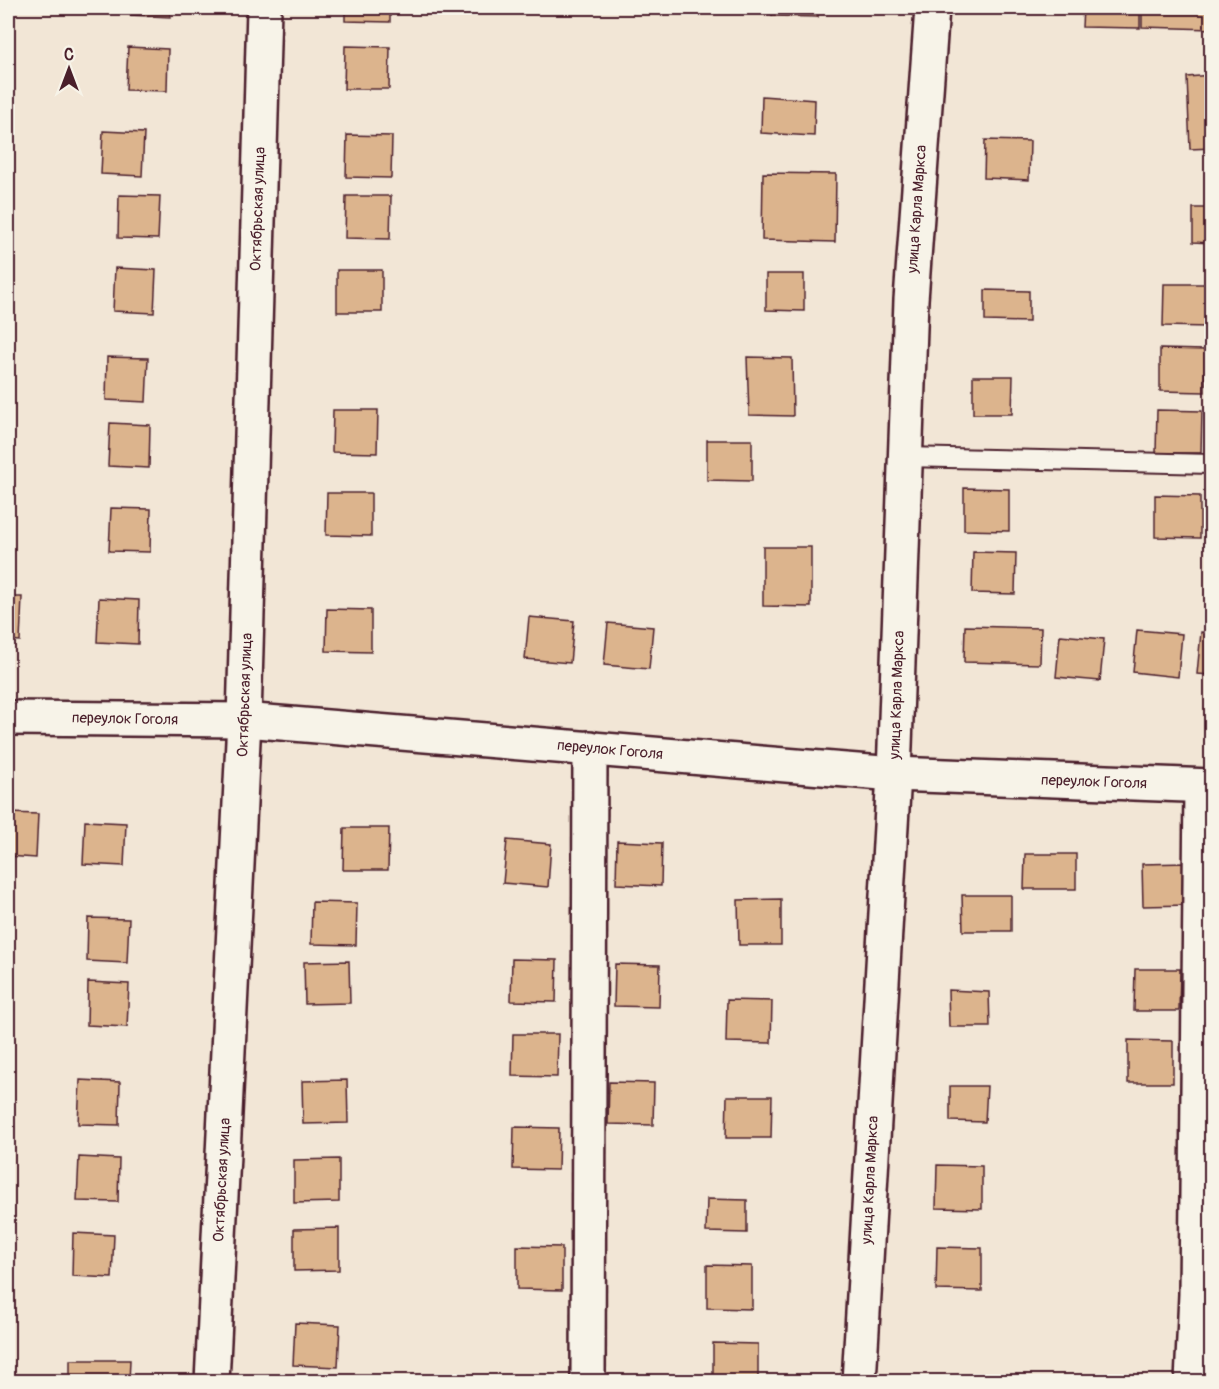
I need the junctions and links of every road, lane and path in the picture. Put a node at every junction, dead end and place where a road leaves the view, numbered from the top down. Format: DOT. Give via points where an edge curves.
graph roads {
  1 [pos="264,8"];
  2 [pos="932,8"];
  3 [pos="905,457"];
  4 [pos="1212,464"];
  5 [pos="8,718"];
  6 [pos="244,720"];
  7 [pos="590,748"];
  8 [pos="894,774"];
  9 [pos="1206,786"];
  10 [pos="212,1382"];
  11 [pos="588,1382"];
  12 [pos="859,1382"];
  13 [pos="1192,1382"];
  1 -- 6 [label="street, Октябрьская улица"];
  2 -- 3 [label="street, улица Карла Маркса" via="911,300"];
  3 -- 4 [label="lane"];
  3 -- 8 [label="street, улица Карла Маркса"];
  5 -- 6 [label="street, переулок Гоголя"];
  6 -- 7 [label="street, переулок Гоголя"];
  6 -- 10 [label="street, Октябрьская улица"];
  7 -- 8 [label="street, переулок Гоголя"];
  7 -- 11 [label="street"];
  8 -- 9 [label="street, переулок Гоголя"];
  8 -- 12 [label="street, улица Карла Маркса"];
  9 -- 13 [label="street"];
}
